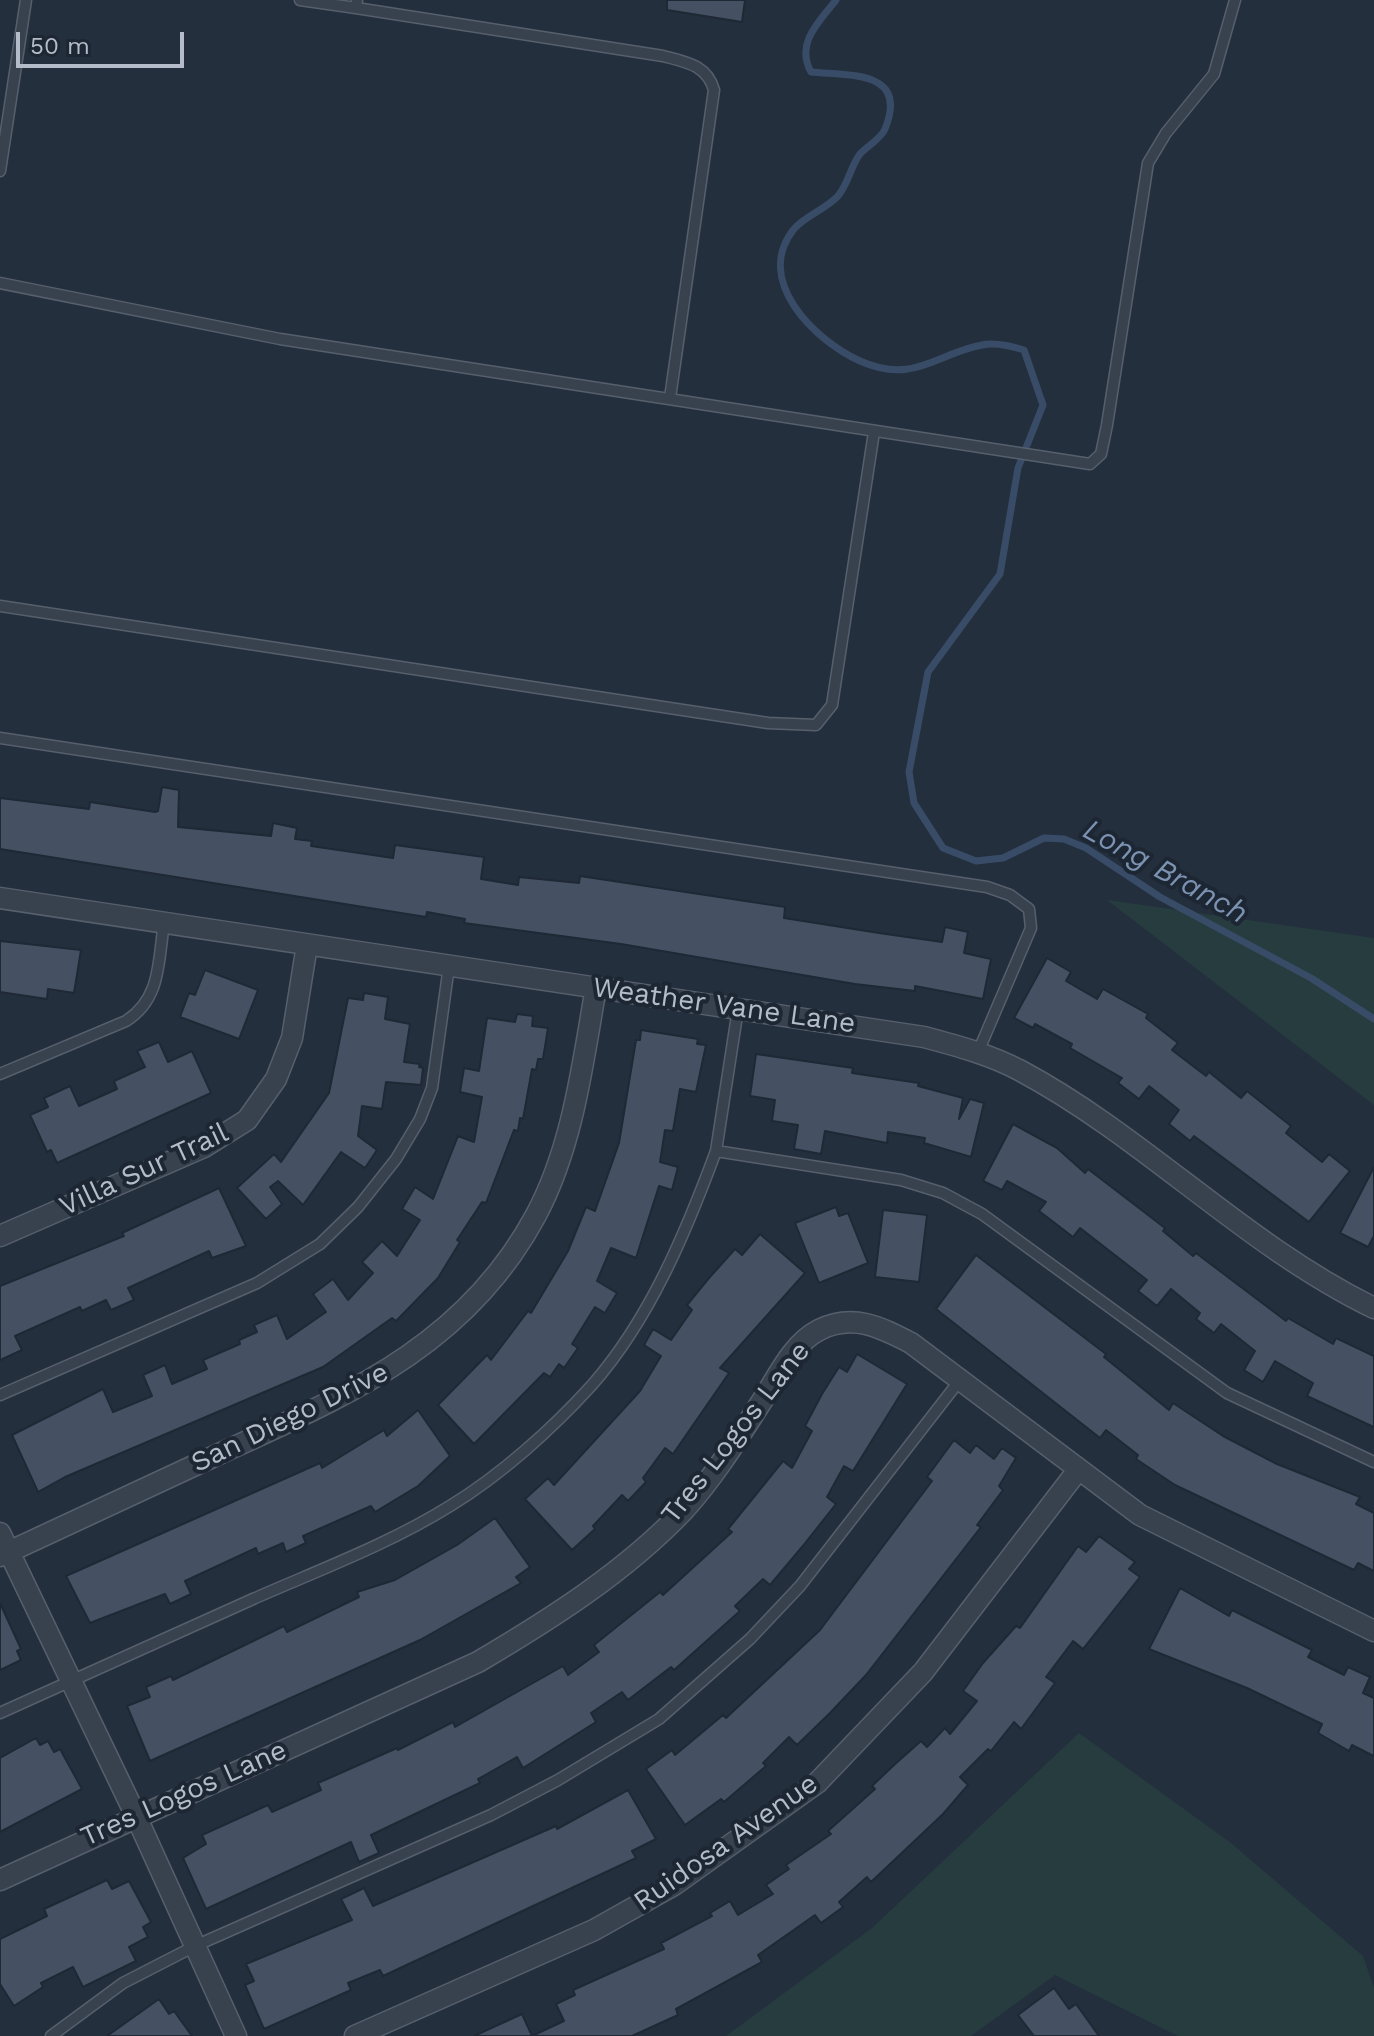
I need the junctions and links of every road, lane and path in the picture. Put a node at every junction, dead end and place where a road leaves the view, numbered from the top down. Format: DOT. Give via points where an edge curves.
graph roads {
  1 [pos="26,0"];
  2 [pos="300,0"];
  3 [pos="1235,0"];
  4 [pos="357,4"];
  5 [pos="0,171"];
  6 [pos="0,283"];
  7 [pos="670,398"];
  8 [pos="874,432"];
  9 [pos="0,606"];
  10 [pos="0,738"];
  11 [pos="0,898"];
  12 [pos="164,923"];
  13 [pos="307,945"];
  14 [pos="449,966"];
  15 [pos="596,987"];
  16 [pos="738,1007"];
  17 [pos="978,1052"];
  18 [pos="0,1074"];
  19 [pos="716,1151"];
  20 [pos="0,1236"];
  21 [pos="1374,1308"];
  22 [pos="960,1380"];
  23 [pos="0,1395"];
  24 [pos="1374,1462"];
  25 [pos="1078,1470"];
  26 [pos="0,1533"];
  27 [pos="4,1554"];
  28 [pos="1374,1631"];
  29 [pos="69,1682"];
  30 [pos="0,1713"];
  31 [pos="136,1816"];
  32 [pos="0,1880"];
  33 [pos="195,1946"];
  34 [pos="51,2036"];
  35 [pos="236,2036"];
  36 [pos="355,2036"];
  1 -- 5 [label="lane"];
  2 -- 4 [label="lane"];
  3 -- 8 [label="lane" via="1214,74 1148,163 1101,454 1090,464"];
  4 -- 7 [label="lane" via="663,56 694,64 711,76 714,90"];
  6 -- 7 [label="lane" via="280,339"];
  7 -- 8 [label="lane"];
  8 -- 9 [label="lane" via="832,705 816,725 768,723 432,674"];
  10 -- 17 [label="lane" via="987,887 1029,909 1031,928"];
  11 -- 12 [label="street, Weather Vane Lane"];
  12 -- 13 [label="street, Weather Vane Lane"];
  12 -- 18 [label="lane" via="153,991 144,1010"];
  13 -- 14 [label="street, Weather Vane Lane"];
  13 -- 20 [label="street, Villa Sur Trail" via="292,1038 276,1079 247,1120 204,1147"];
  14 -- 15 [label="street, Weather Vane Lane"];
  14 -- 23 [label="lane" via="432,1088 420,1119 358,1207 320,1244 257,1283"];
  15 -- 16 [label="street, Weather Vane Lane"];
  15 -- 27 [label="street, San Diego Drive" via="578,1086 537,1214 459,1315 410,1357 350,1393"];
  16 -- 17 [label="street, Weather Vane Lane" via="924,1037"];
  16 -- 19 [label="lane"];
  17 -- 21 [label="street, Weather Vane Lane" via="1074,1102 1245,1229"];
  19 -- 24 [label="lane" via="901,1180 943,1193 982,1214 1227,1393"];
  19 -- 29 [label="lane" via="663,1276 627,1336 593,1383 498,1470 450,1506 383,1541"];
  22 -- 25 [label="street, Tres Logos Lane"];
  22 -- 31 [label="street, Tres Logos Lane" via="875,1324 846,1321 820,1330 800,1342 685,1509 634,1558 539,1626 478,1662"];
  22 -- 33 [label="lane" via="800,1586 750,1639 659,1719 491,1815"];
  25 -- 28 [label="street, Tres Logos Lane" via="1140,1515"];
  25 -- 36 [label="street, Ruidosa Avenue" via="923,1672 817,1783 674,1885 594,1930"];
  26 -- 27 [label="street"];
  27 -- 29 [label="street"];
  29 -- 30 [label="lane"];
  29 -- 31 [label="street"];
  31 -- 32 [label="street, Tres Logos Lane"];
  31 -- 33 [label="street"];
  33 -- 34 [label="lane" via="123,1983"];
  33 -- 35 [label="street"];
}
